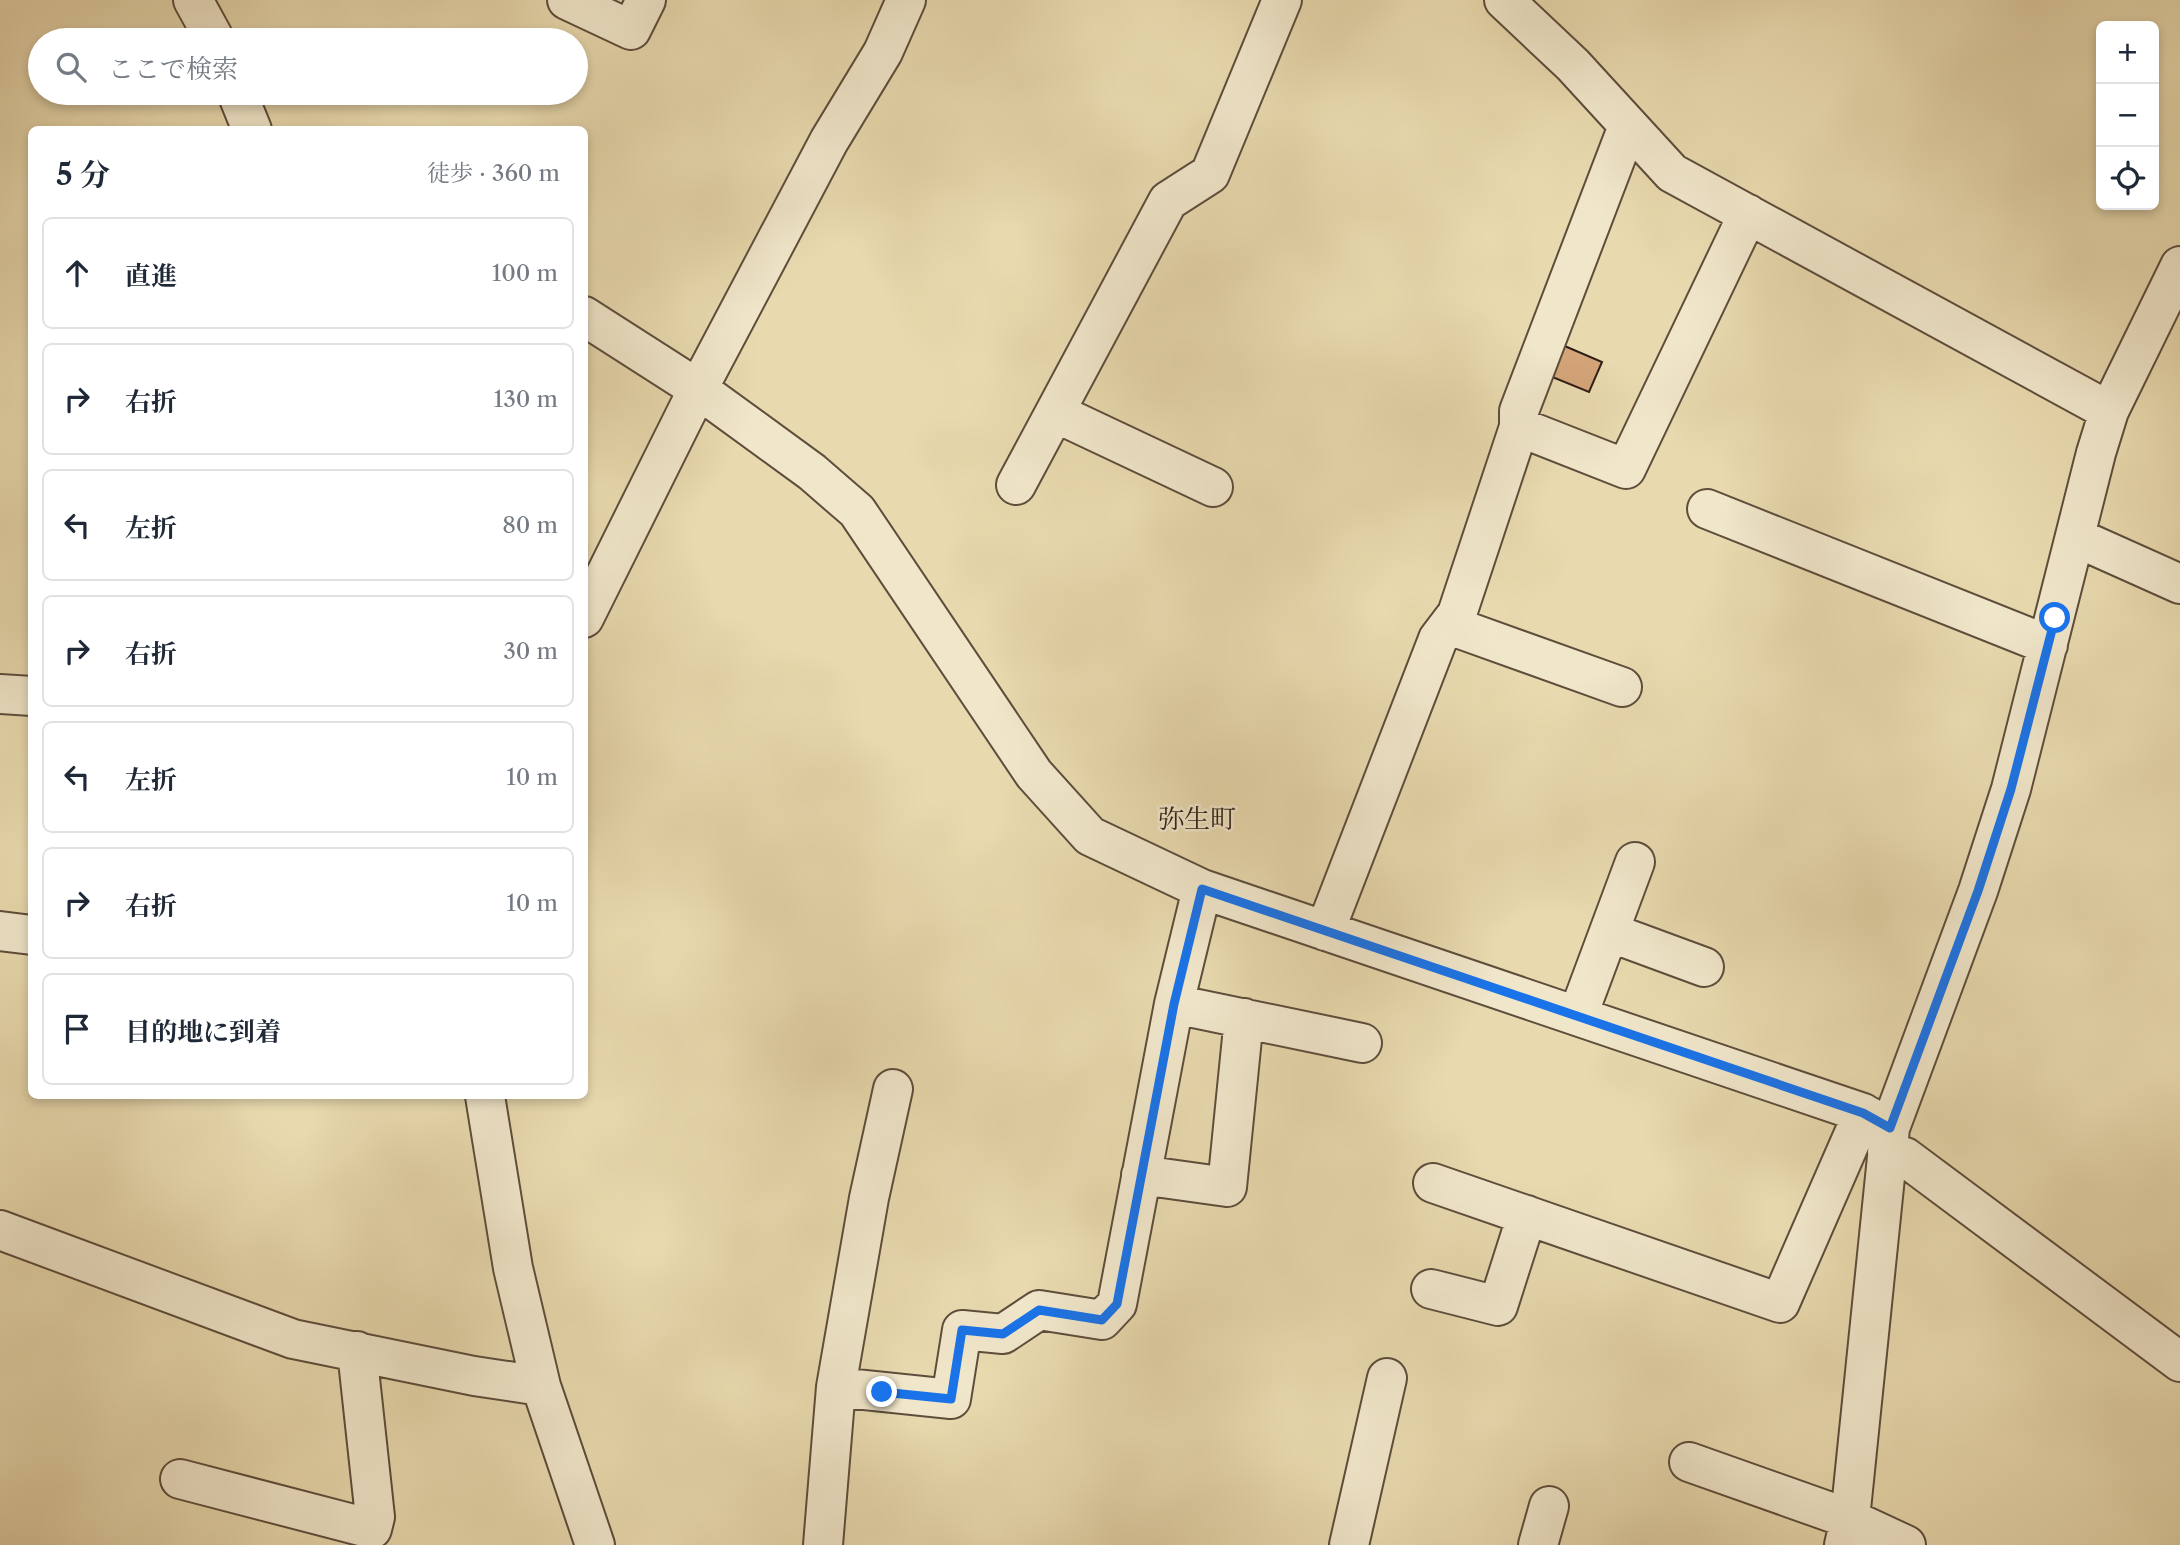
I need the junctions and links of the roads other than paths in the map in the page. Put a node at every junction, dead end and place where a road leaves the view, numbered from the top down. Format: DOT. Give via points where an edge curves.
graph roads {
  1 [pos="192,0"];
  2 [pos="567,0"];
  3 [pos="646,0"];
  4 [pos="906,0"];
  5 [pos="1282,0"];
  6 [pos="1504,0"];
  7 [pos="208,28"];
  8 [pos="242,105"];
  9 [pos="250,126"];
  10 [pos="1628,126"];
  11 [pos="1748,214"];
  12 [pos="2177,280"];
  13 [pos="588,319"];
  14 [pos="698,389"];
  15 [pos="2109,411"];
  16 [pos="1056,413"];
  17 [pos="1519,427"];
  18 [pos="1016,485"];
  19 [pos="1213,487"];
  20 [pos="1707,509"];
  21 [pos="2075,537"];
  22 [pos="2180,584"];
  23 [pos="588,610"];
  24 [pos="1448,625"];
  25 [pos="2048,645"];
  26 [pos="1622,687"];
  27 [pos="0,694"];
  28 [pos="28,696"];
  29 [pos="1634,862"];
  30 [pos="1202,889"];
  31 [pos="0,931"];
  32 [pos="1325,931"];
  33 [pos="1609,932"];
  34 [pos="28,934"];
  35 [pos="1704,967"];
  36 [pos="1174,1004"];
  37 [pos="1578,1015"];
  38 [pos="1244,1018"];
  39 [pos="1362,1043"];
  40 [pos="893,1089"];
  41 [pos="485,1099"];
  42 [pos="1880,1131"];
  43 [pos="1141,1175"];
  44 [pos="1433,1183"];
  45 [pos="1527,1215"];
  46 [pos="0,1230"];
  47 [pos="1431,1289"];
  48 [pos="357,1351"];
  49 [pos="2180,1362"];
  50 [pos="1387,1378"];
  51 [pos="541,1386"];
  52 [pos="836,1387"];
  53 [pos="1689,1462"];
  54 [pos="180,1479"];
  55 [pos="1549,1506"];
  56 [pos="1847,1532"];
  57 [pos="595,1545"];
  58 [pos="823,1545"];
  59 [pos="1349,1545"];
  60 [pos="1538,1545"];
  61 [pos="1906,1545"];
  1 -- 7 [label="street"];
  2 -- 3 [label="street" via="631,30"];
  4 -- 14 [label="street" via="883,52 829,141"];
  5 -- 16 [label="street" via="1210,174 1168,201"];
  6 -- 10 [label="street" via="1573,65"];
  8 -- 9 [label="street"];
  10 -- 11 [label="street" via="1672,173"];
  10 -- 17 [label="street" via="1519,411"];
  11 -- 15 [label="street"];
  11 -- 17 [label="street" via="1626,469"];
  12 -- 15 [label="street"];
  13 -- 14 [label="street"];
  14 -- 23 [label="street"];
  14 -- 30 [label="street" via="812,472 857,511 1034,774 1090,835"];
  15 -- 21 [label="street"];
  16 -- 18 [label="street"];
  16 -- 19 [label="street"];
  17 -- 24 [label="street" via="1457,614"];
  20 -- 25 [label="street"];
  21 -- 22 [label="street"];
  21 -- 25 [label="street"];
  24 -- 26 [label="street"];
  24 -- 32 [label="street" via="1438,639"];
  25 -- 42 [label="street" via="2011,789 1978,891"];
  27 -- 28 [label="street"];
  29 -- 33 [label="street"];
  30 -- 32 [label="street"];
  30 -- 36 [label="street"];
  31 -- 34 [label="street"];
  32 -- 37 [label="street"];
  33 -- 35 [label="street"];
  33 -- 37 [label="street"];
  36 -- 38 [label="street"];
  36 -- 43 [label="street"];
  37 -- 42 [label="street"];
  38 -- 39 [label="street"];
  38 -- 43 [label="street" via="1227,1187"];
  40 -- 52 [label="street"];
  41 -- 51 [label="street" via="513,1268"];
  42 -- 45 [label="street" via="1780,1303"];
  42 -- 49 [label="street" via="1905,1157"];
  42 -- 56 [label="street"];
  43 -- 52 [label="street" via="1117,1304 1102,1320 1039,1310 1003,1334 962,1330 951,1399"];
  44 -- 45 [label="street"];
  45 -- 47 [label="street" via="1497,1306"];
  46 -- 48 [label="street" via="293,1339"];
  48 -- 51 [label="street"];
  48 -- 54 [label="street" via="375,1517 372,1530"];
  50 -- 59 [label="street"];
  51 -- 57 [label="street"];
  52 -- 58 [label="street"];
  53 -- 56 [label="street"];
  55 -- 60 [label="street"];
  56 -- 61 [label="street"];
}
